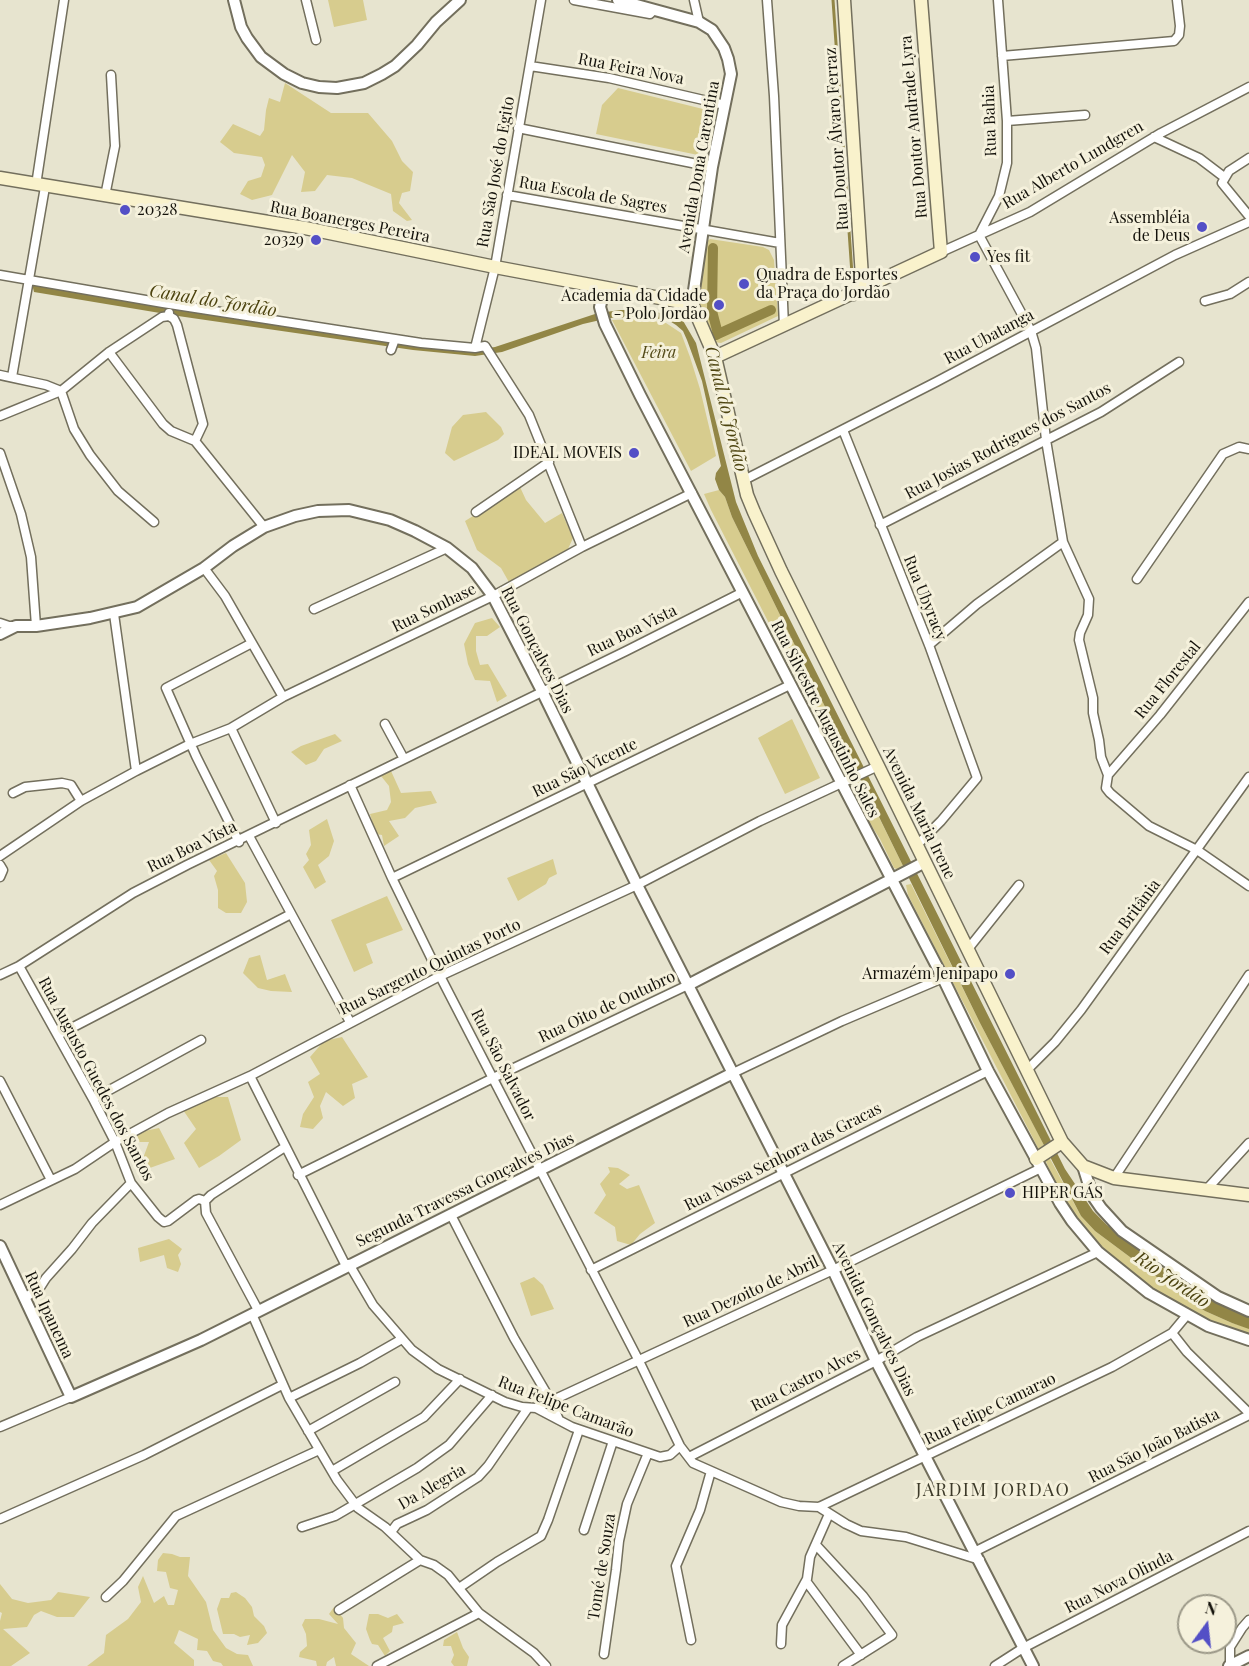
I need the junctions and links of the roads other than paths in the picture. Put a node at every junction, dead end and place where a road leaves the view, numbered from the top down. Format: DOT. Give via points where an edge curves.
graph roads {
  1 [pos="64,0"];
  2 [pos="234,0"];
  3 [pos="306,0"];
  4 [pos="460,0"];
  5 [pos="541,0"];
  6 [pos="574,0"];
  7 [pos="618,0"];
  8 [pos="694,0"];
  9 [pos="767,0"];
  10 [pos="844,0"];
  11 [pos="921,0"];
  12 [pos="998,0"];
  13 [pos="1177,0"];
  14 [pos="654,10"];
  15 [pos="699,22"];
  16 [pos="316,40"];
  17 [pos="1002,56"];
  18 [pos="530,66"];
  19 [pos="111,75"];
  20 [pos="1249,87"];
  21 [pos="725,105"];
  22 [pos="1085,115"];
  23 [pos="1006,121"];
  24 [pos="519,128"];
  25 [pos="1154,137"];
  26 [pos="1249,158"];
  27 [pos="712,167"];
  28 [pos="0,178"];
  29 [pos="1223,180"];
  30 [pos="40,186"];
  31 [pos="507,195"];
  32 [pos="105,196"];
  33 [pos="1249,216"];
  34 [pos="1249,222"];
  35 [pos="702,230"];
  36 [pos="979,235"];
  37 [pos="780,243"];
  38 [pos="941,252"];
  39 [pos="495,267"];
  40 [pos="0,275"];
  41 [pos="29,280"];
  42 [pos="867,281"];
  43 [pos="1249,282"];
  44 [pos="604,289"];
  45 [pos="1204,301"];
  46 [pos="692,304"];
  47 [pos="170,310"];
  48 [pos="784,326"];
  49 [pos="1031,331"];
  50 [pos="475,348"];
  51 [pos="109,352"];
  52 [pos="714,357"];
  53 [pos="1179,362"];
  54 [pos="0,375"];
  55 [pos="12,376"];
  56 [pos="61,391"];
  57 [pos="0,416"];
  58 [pos="843,430"];
  59 [pos="1046,440"];
  60 [pos="195,441"];
  61 [pos="1249,449"];
  62 [pos="0,453"];
  63 [pos="549,462"];
  64 [pos="744,480"];
  65 [pos="692,494"];
  66 [pos="476,512"];
  67 [pos="154,522"];
  68 [pos="880,525"];
  69 [pos="264,527"];
  70 [pos="1064,542"];
  71 [pos="582,547"];
  72 [pos="447,548"];
  73 [pos="204,568"];
  74 [pos="1137,579"];
  75 [pos="743,592"];
  76 [pos="493,596"];
  77 [pos="1249,602"];
  78 [pos="314,609"];
  79 [pos="114,614"];
  80 [pos="0,622"];
  81 [pos="15,626"];
  82 [pos="36,626"];
  83 [pos="0,634"];
  84 [pos="252,643"];
  85 [pos="928,645"];
  86 [pos="790,685"];
  87 [pos="542,691"];
  88 [pos="283,697"];
  89 [pos="385,724"];
  90 [pos="231,728"];
  91 [pos="190,744"];
  92 [pos="404,759"];
  93 [pos="875,767"];
  94 [pos="136,771"];
  95 [pos="1108,776"];
  96 [pos="1249,777"];
  97 [pos="844,781"];
  98 [pos="587,784"];
  99 [pos="350,785"];
  100 [pos="13,793"];
  101 [pos="81,801"];
  102 [pos="276,823"];
  103 [pos="249,836"];
  104 [pos="239,842"];
  105 [pos="917,845"];
  106 [pos="1197,850"];
  107 [pos="0,856"];
  108 [pos="922,863"];
  109 [pos="392,878"];
  110 [pos="894,878"];
  111 [pos="637,885"];
  112 [pos="1018,885"];
  113 [pos="1249,886"];
  114 [pos="291,914"];
  115 [pos="968,950"];
  116 [pos="19,966"];
  117 [pos="0,975"];
  118 [pos="1249,975"];
  119 [pos="440,976"];
  120 [pos="943,978"];
  121 [pos="688,985"];
  122 [pos="350,1022"];
  123 [pos="58,1035"];
  124 [pos="201,1040"];
  125 [pos="1028,1069"];
  126 [pos="988,1071"];
  127 [pos="733,1073"];
  128 [pos="250,1076"];
  129 [pos="493,1077"];
  130 [pos="0,1081"];
  131 [pos="93,1099"];
  132 [pos="115,1142"];
  133 [pos="1060,1143"];
  134 [pos="1249,1143"];
  135 [pos="285,1147"];
  136 [pos="1039,1161"];
  137 [pos="1083,1166"];
  138 [pos="541,1171"];
  139 [pos="783,1174"];
  140 [pos="298,1175"];
  141 [pos="1114,1178"];
  142 [pos="51,1180"];
  143 [pos="131,1183"];
  144 [pos="1206,1190"];
  145 [pos="1249,1195"];
  146 [pos="205,1201"];
  147 [pos="0,1205"];
  148 [pos="451,1215"];
  149 [pos="0,1246"];
  150 [pos="1098,1252"];
  151 [pos="348,1265"];
  152 [pos="591,1270"];
  153 [pos="833,1270"];
  154 [pos="24,1298"];
  155 [pos="1249,1311"];
  156 [pos="255,1312"];
  157 [pos="1187,1315"];
  158 [pos="1172,1333"];
  159 [pos="402,1339"];
  160 [pos="1249,1340"];
  161 [pos="876,1360"];
  162 [pos="639,1361"];
  163 [pos="460,1379"];
  164 [pos="394,1382"];
  165 [pos="282,1385"];
  166 [pos="492,1395"];
  167 [pos="71,1396"];
  168 [pos="289,1398"];
  169 [pos="551,1401"];
  170 [pos="532,1408"];
  171 [pos="1249,1414"];
  172 [pos="559,1420"];
  173 [pos="0,1427"];
  174 [pos="579,1430"];
  175 [pos="308,1431"];
  176 [pos="613,1441"];
  177 [pos="319,1450"];
  178 [pos="685,1452"];
  179 [pos="648,1453"];
  180 [pos="927,1457"];
  181 [pos="332,1471"];
  182 [pos="711,1471"];
  183 [pos="355,1504"];
  184 [pos="819,1507"];
  185 [pos="829,1514"];
  186 [pos="0,1519"];
  187 [pos="302,1527"];
  188 [pos="584,1530"];
  189 [pos="391,1532"];
  190 [pos="1249,1532"];
  191 [pos="816,1545"];
  192 [pos="978,1556"];
  193 [pos="420,1560"];
  194 [pos="806,1581"];
  195 [pos="459,1588"];
  196 [pos="106,1597"];
  197 [pos="339,1610"];
  198 [pos="479,1613"];
  199 [pos="1249,1620"];
  200 [pos="692,1640"];
  201 [pos="780,1644"];
  202 [pos="1023,1648"];
  203 [pos="604,1654"];
  204 [pos="861,1655"];
  205 [pos="1249,1656"];
  206 [pos="999,1664"];
  207 [pos="377,1666"];
  208 [pos="545,1666"];
  209 [pos="843,1666"];
  210 [pos="1033,1666"];
  211 [pos="1229,1666"];
  1 -- 30 [label="street"];
  2 -- 4 [label="street" via="241,27 261,57 302,83 328,88 350,86 382,75"];
  3 -- 16 [label="street"];
  5 -- 18 [label="street, Rua São José do Egito"];
  6 -- 14 [label="street" via="650,14"];
  7 -- 14 [label="street, Avenida Dona Carentina"];
  8 -- 15 [label="street"];
  9 -- 37 [label="street"];
  10 -- 42 [label="main road, Rua Doutor Álvaro Ferraz"];
  11 -- 38 [label="main road, Rua Doutor Andrade Lyra"];
  12 -- 17 [label="street, Rua Bahia"];
  13 -- 17 [label="street" via="1180,26 1174,41"];
  14 -- 15 [label="street, Avenida Dona Carentina"];
  15 -- 21 [label="street, Avenida Dona Carentina" via="712,30 728,59 731,74"];
  17 -- 23 [label="street, Rua Bahia"];
  18 -- 21 [label="street, Rua Feira Nova" via="609,78"];
  18 -- 24 [label="street, Rua São José do Egito"];
  19 -- 32 [label="street" via="115,146"];
  20 -- 25 [label="street, Rua Alberto Lundgren"];
  21 -- 27 [label="street, Avenida Dona Carentina"];
  22 -- 23 [label="street"];
  23 -- 36 [label="street, Rua Bahia" via="1005,178"];
  24 -- 27 [label="street"];
  24 -- 31 [label="street, Rua São José do Egito"];
  25 -- 29 [label="street" via="1199,158"];
  25 -- 36 [label="street, Rua Alberto Lundgren" via="1030,212"];
  26 -- 29 [label="street"];
  27 -- 35 [label="street, Avenida Dona Carentina"];
  28 -- 30 [label="main road, Rua Boanerges Pereira"];
  29 -- 33 [label="street"];
  30 -- 32 [label="main road, Rua Boanerges Pereira"];
  30 -- 41 [label="street"];
  31 -- 35 [label="street, Rua Escola de Sagres"];
  31 -- 39 [label="street, Rua São José do Egito"];
  32 -- 39 [label="main road, Rua Boanerges Pereira" via="305,228"];
  34 -- 49 [label="street, Rua Ubatanga" via="1175,255"];
  35 -- 37 [label="street, Rua Escola de Sagres"];
  35 -- 46 [label="street, Avenida Dona Carentina"];
  36 -- 38 [label="street, Rua Alberto Lundgren"];
  36 -- 49 [label="street"];
  37 -- 48 [label="street"];
  38 -- 42 [label="main road, Rua Alberto Lundgren"];
  39 -- 44 [label="main road, Rua Boanerges Pereira"];
  39 -- 50 [label="street, Rua São José do Egito"];
  40 -- 41 [label="street"];
  41 -- 47 [label="street"];
  41 -- 55 [label="street"];
  42 -- 48 [label="main road, Rua Alberto Lundgren" via="854,294"];
  43 -- 45 [label="street" via="1230,294"];
  44 -- 46 [label="main road, Rua Boanerges Pereira"];
  44 -- 65 [label="street, Rua Silvestre Augustinho Sales" via="600,309 605,324"];
  46 -- 52 [label="main road, Avenida Maria Irene"];
  47 -- 50 [label="street" via="393,343"];
  47 -- 51 [label="street"];
  47 -- 60 [label="street" via="203,424"];
  48 -- 52 [label="main road, Rua Alberto Lundgren"];
  49 -- 58 [label="street, Rua Ubatanga"];
  49 -- 59 [label="street" via="1038,358"];
  50 -- 63 [label="street" via="488,350 530,415"];
  51 -- 56 [label="street"];
  51 -- 60 [label="street" via="168,428"];
  52 -- 64 [label="main road, Avenida Maria Irene"];
  53 -- 59 [label="street, Rua Josias Rodrigues dos Santos" via="1101,412"];
  54 -- 55 [label="street"];
  55 -- 56 [label="street"];
  56 -- 57 [label="street"];
  56 -- 67 [label="street" via="74,429 90,455 118,491"];
  58 -- 64 [label="street, Rua Ubatanga"];
  58 -- 68 [label="street, Rua Ubyracy"];
  59 -- 68 [label="street, Rua Josias Rodrigues dos Santos"];
  59 -- 70 [label="street"];
  60 -- 69 [label="street"];
  61 -- 74 [label="street" via="1239,447 1223,454"];
  62 -- 82 [label="street" via="31,557"];
  63 -- 66 [label="street"];
  63 -- 71 [label="street"];
  64 -- 93 [label="main road, Avenida Maria Irene" via="781,572"];
  65 -- 71 [label="street, Rua Sonhase"];
  65 -- 75 [label="street, Rua Silvestre Augustinho Sales"];
  68 -- 85 [label="street, Rua Ubyracy"];
  69 -- 72 [label="street, Rua Gonçalves Dias" via="318,511 349,510 390,520"];
  69 -- 73 [label="street, Rua Gonçalves Dias"];
  70 -- 85 [label="street" via="976,604"];
  70 -- 95 [label="street" via="1089,599 1079,640"];
  71 -- 76 [label="street, Rua Sonhase"];
  72 -- 76 [label="street, Rua Gonçalves Dias" via="472,568"];
  72 -- 78 [label="street"];
  73 -- 79 [label="street, Rua Gonçalves Dias" via="137,607"];
  73 -- 84 [label="street"];
  75 -- 86 [label="street, Rua Silvestre Augustinho Sales"];
  75 -- 87 [label="street, Rua Boa Vista"];
  76 -- 87 [label="street, Rua Gonçalves Dias"];
  76 -- 88 [label="street, Rua Sonhase"];
  77 -- 95 [label="street, Rua Florestal"];
  79 -- 82 [label="street, Rua Gonçalves Dias"];
  79 -- 94 [label="street"];
  80 -- 81 [label="street"];
  81 -- 82 [label="street, Rua Gonçalves Dias"];
  81 -- 83 [label="street, Rua Gonçalves Dias"];
  84 -- 88 [label="street"];
  84 -- 91 [label="street" via="166,688"];
  85 -- 105 [label="street, Rua Ubyracy" via="977,778"];
  86 -- 97 [label="street, Rua Silvestre Augustinho Sales"];
  86 -- 98 [label="street, Rua São Vicente"];
  87 -- 92 [label="street, Rua Boa Vista"];
  87 -- 98 [label="street, Rua Gonçalves Dias"];
  88 -- 90 [label="street, Rua Sonhase"];
  89 -- 92 [label="street"];
  90 -- 91 [label="street, Rua Sonhase"];
  90 -- 102 [label="street"];
  91 -- 94 [label="street, Rua Sonhase"];
  91 -- 104 [label="street"];
  92 -- 99 [label="street, Rua Boa Vista"];
  93 -- 97 [label="street, Rua Sargento Quintas Porto"];
  93 -- 105 [label="main road, Avenida Maria Irene"];
  94 -- 101 [label="street, Rua Sonhase"];
  95 -- 106 [label="street" via="1110,794 1149,826"];
  96 -- 106 [label="street, Rua Britânia"];
  97 -- 110 [label="street, Rua Silvestre Augustinho Sales"];
  97 -- 111 [label="street, Rua Sargento Quintas Porto"];
  98 -- 109 [label="street, Rua São Vicente"];
  98 -- 111 [label="street, Rua Gonçalves Dias"];
  99 -- 102 [label="street, Rua Boa Vista"];
  99 -- 109 [label="street, Rua São Salvador"];
  100 -- 101 [label="street" via="25,787 62,783 71,785"];
  101 -- 107 [label="street, Rua Sonhase"];
  102 -- 103 [label="street, Rua Boa Vista"];
  103 -- 104 [label="street, Rua Boa Vista"];
  103 -- 114 [label="street"];
  104 -- 116 [label="street, Rua Boa Vista" via="133,893"];
  105 -- 108 [label="main road, Avenida Maria Irene"];
  106 -- 113 [label="street"];
  106 -- 125 [label="street, Rua Britânia" via="1081,1010"];
  108 -- 110 [label="street, Rua Oito de Outubro"];
  108 -- 115 [label="main road, Avenida Maria Irene"];
  109 -- 119 [label="street, Rua São Salvador"];
  110 -- 120 [label="street, Rua Silvestre Augustinho Sales"];
  110 -- 121 [label="street, Rua Oito de Outubro"];
  111 -- 119 [label="street, Rua Sargento Quintas Porto"];
  111 -- 121 [label="street, Rua Gonçalves Dias"];
  112 -- 115 [label="street"];
  114 -- 122 [label="street"];
  114 -- 123 [label="street"];
  115 -- 125 [label="main road, Avenida Maria Irene"];
  116 -- 117 [label="street, Rua Boa Vista"];
  116 -- 123 [label="street, Rua Augusto Guedes dos Santos"];
  118 -- 141 [label="street"];
  119 -- 122 [label="street, Rua Sargento Quintas Porto"];
  119 -- 129 [label="street, Rua São Salvador"];
  120 -- 126 [label="street, Rua Silvestre Augustinho Sales"];
  120 -- 127 [label="street, Segunda Travessa Gonçalves Dias" via="842,1020"];
  121 -- 127 [label="street, Avenida Gonçalves Dias"];
  121 -- 129 [label="street, Rua Oito de Outubro"];
  122 -- 128 [label="street, Rua Sargento Quintas Porto"];
  123 -- 131 [label="street, Rua Augusto Guedes dos Santos"];
  124 -- 131 [label="street"];
  125 -- 133 [label="main road, Avenida Maria Irene"];
  126 -- 136 [label="street, Rua Silvestre Augustinho Sales"];
  126 -- 139 [label="street, Rua Nossa Senhora das Gracas"];
  127 -- 138 [label="street, Segunda Travessa Gonçalves Dias"];
  127 -- 139 [label="street, Avenida Gonçalves Dias"];
  128 -- 132 [label="street, Rua Sargento Quintas Porto"];
  128 -- 135 [label="street, Rua Felipe Camarão"];
  129 -- 138 [label="street, Rua São Salvador"];
  129 -- 140 [label="street, Rua Oito de Outubro"];
  130 -- 142 [label="street"];
  131 -- 132 [label="street, Rua Augusto Guedes dos Santos"];
  132 -- 142 [label="street, Rua Sargento Quintas Porto"];
  132 -- 143 [label="street, Rua Augusto Guedes dos Santos"];
  133 -- 136 [label="main road"];
  133 -- 137 [label="main road, Avenida Maria Irene"];
  134 -- 144 [label="street"];
  135 -- 140 [label="street, Rua Felipe Camarão"];
  135 -- 146 [label="street"];
  136 -- 150 [label="street, Rua Silvestre Augustinho Sales" via="1072,1221"];
  136 -- 153 [label="street, Rua Dezoito de Abril"];
  137 -- 141 [label="main road, Avenida Maria Irene"];
  137 -- 155 [label="street" via="1092,1195 1122,1231 1218,1297"];
  138 -- 148 [label="street, Segunda Travessa Gonçalves Dias"];
  138 -- 152 [label="street, Rua São Salvador"];
  139 -- 152 [label="street, Rua Nossa Senhora das Gracas"];
  139 -- 153 [label="street, Avenida Gonçalves Dias"];
  140 -- 151 [label="street, Rua Felipe Camarão"];
  141 -- 144 [label="main road, Avenida Maria Irene"];
  142 -- 147 [label="street, Rua Sargento Quintas Porto"];
  143 -- 146 [label="street, Rua Augusto Guedes dos Santos" via="164,1222 196,1200"];
  143 -- 154 [label="street" via="92,1223 39,1289"];
  144 -- 145 [label="main road, Avenida Maria Irene"];
  146 -- 156 [label="street" via="206,1214"];
  148 -- 151 [label="street, Segunda Travessa Gonçalves Dias"];
  148 -- 169 [label="street"];
  149 -- 154 [label="street, Rua Ipanema"];
  150 -- 157 [label="street, Rua Silvestre Augustinho Sales" via="1149,1293"];
  150 -- 161 [label="street, Rua Castro Alves" via="917,1336"];
  151 -- 156 [label="street, Segunda Travessa Gonçalves Dias"];
  151 -- 159 [label="street, Rua Felipe Camarão" via="373,1305"];
  152 -- 162 [label="street, Rua São Salvador"];
  153 -- 161 [label="street, Avenida Gonçalves Dias"];
  153 -- 162 [label="street, Rua Dezoito de Abril"];
  154 -- 167 [label="street, Rua Ipanema"];
  156 -- 165 [label="street"];
  156 -- 167 [label="street, Segunda Travessa Gonçalves Dias" via="186,1347"];
  157 -- 158 [label="street"];
  157 -- 160 [label="street, Rua Silvestre Augustinho Sales"];
  158 -- 171 [label="street"];
  158 -- 180 [label="street, Rua Felipe Camarao" via="1112,1367"];
  159 -- 163 [label="street, Rua Felipe Camarão" via="426,1362"];
  159 -- 168 [label="street"];
  161 -- 178 [label="street, Rua Castro Alves"];
  161 -- 180 [label="street, Avenida Gonçalves Dias"];
  162 -- 169 [label="street, Rua Dezoito de Abril"];
  162 -- 178 [label="street, Rua São Salvador"];
  163 -- 166 [label="street, Rua Felipe Camarão"];
  163 -- 181 [label="street" via="424,1417"];
  164 -- 175 [label="street"];
  165 -- 168 [label="street"];
  165 -- 186 [label="street" via="144,1455"];
  166 -- 170 [label="street, Rua Felipe Camarão"];
  166 -- 183 [label="street" via="449,1445"];
  167 -- 173 [label="street, Segunda Travessa Gonçalves Dias"];
  168 -- 175 [label="street"];
  169 -- 170 [label="street, Rua Dezoito de Abril"];
  169 -- 172 [label="street"];
  170 -- 172 [label="street, Rua Felipe Camarão"];
  170 -- 189 [label="street, Da Alegria" via="478,1477 397,1524"];
  171 -- 192 [label="street, Rua São João Batista"];
  172 -- 174 [label="street, Rua Felipe Camarão"];
  174 -- 176 [label="street, Rua Felipe Camarão"];
  174 -- 195 [label="street" via="541,1536"];
  175 -- 177 [label="street"];
  176 -- 179 [label="street, Rua Felipe Camarão"];
  176 -- 188 [label="street"];
  177 -- 181 [label="street"];
  177 -- 196 [label="street" via="176,1516"];
  178 -- 179 [label="street, Rua Felipe Camarão" via="666,1456"];
  178 -- 182 [label="street" via="693,1463"];
  179 -- 203 [label="street, Tomé de Souza" via="627,1504"];
  180 -- 184 [label="street, Rua Felipe Camarao"];
  180 -- 192 [label="street, Avenida Gonçalves Dias"];
  181 -- 183 [label="street"];
  182 -- 184 [label="street" via="781,1502"];
  182 -- 200 [label="street" via="676,1566"];
  183 -- 187 [label="street" via="335,1516"];
  183 -- 189 [label="street"];
  184 -- 185 [label="street"];
  185 -- 191 [label="street"];
  185 -- 192 [label="street" via="861,1530"];
  189 -- 193 [label="street"];
  190 -- 202 [label="street, Rua Nova Olinda"];
  191 -- 194 [label="street"];
  191 -- 204 [label="street" via="863,1596 892,1635"];
  192 -- 202 [label="street, Avenida Gonçalves Dias"];
  193 -- 195 [label="street" via="448,1575"];
  193 -- 197 [label="street"];
  194 -- 201 [label="street" via="782,1625"];
  194 -- 204 [label="street"];
  195 -- 198 [label="street"];
  198 -- 207 [label="street"];
  198 -- 208 [label="street" via="534,1653"];
  199 -- 211 [label="street" via="1230,1647"];
  202 -- 206 [label="street, Rua Nova Olinda"];
  202 -- 210 [label="street, Avenida Gonçalves Dias"];
  204 -- 209 [label="street"];
  205 -- 211 [label="street"];
}
